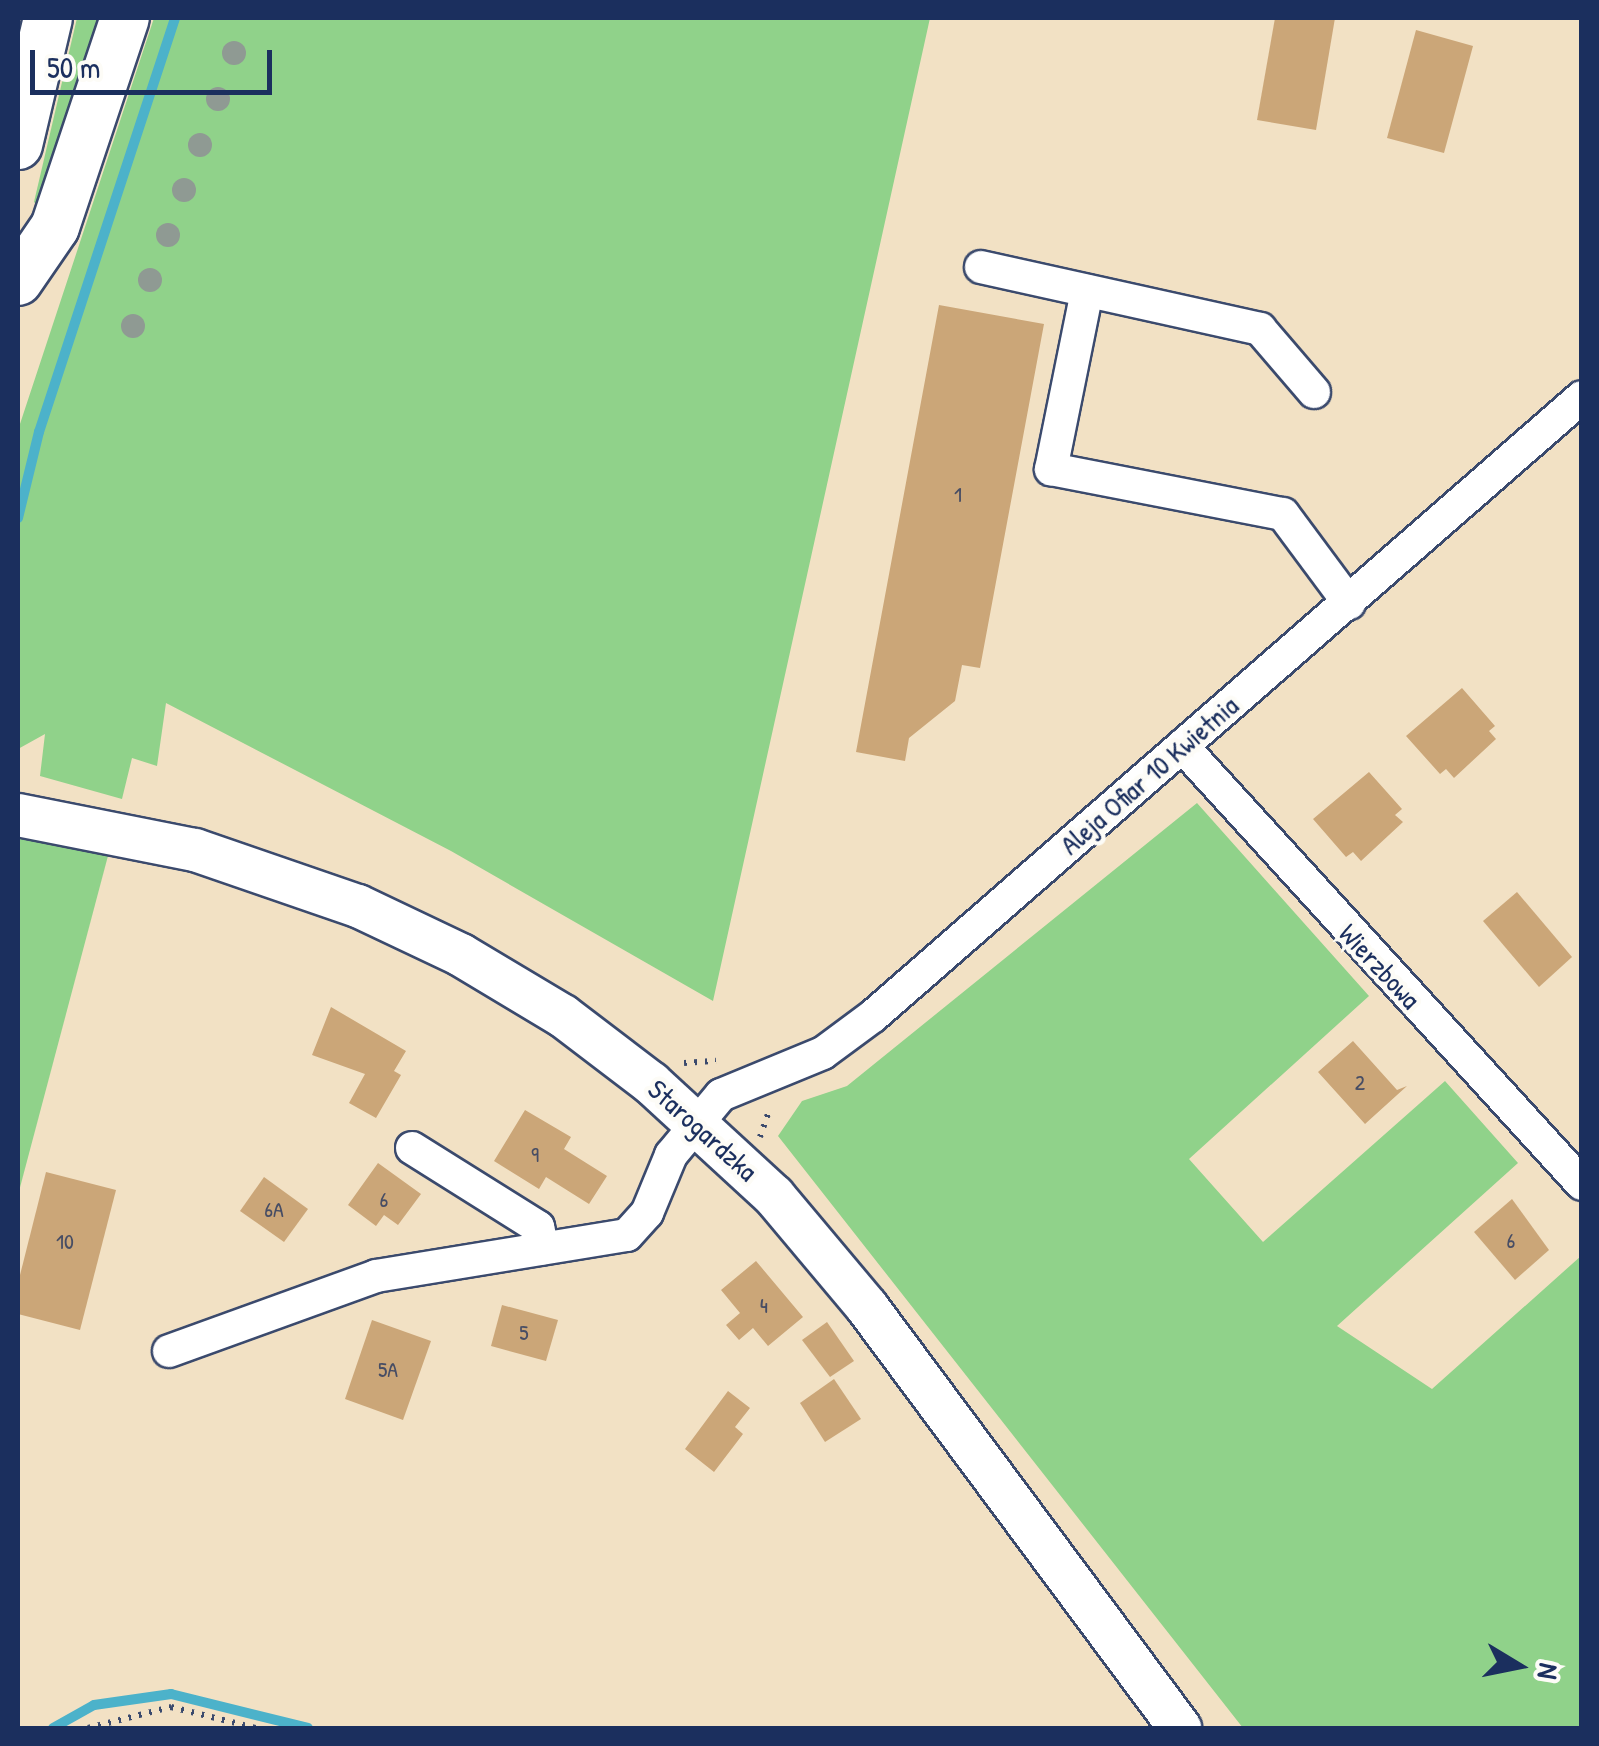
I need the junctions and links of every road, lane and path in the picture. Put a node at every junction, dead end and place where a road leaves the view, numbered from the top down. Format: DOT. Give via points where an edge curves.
graph roads {
  1 [pos="48,18"];
  2 [pos="124,18"];
  3 [pos="18,145"];
  4 [pos="981,268"];
  5 [pos="18,281"];
  6 [pos="1087,291"];
  7 [pos="1314,392"];
  8 [pos="1582,397"];
  9 [pos="1349,603"];
  10 [pos="1182,746"];
  11 [pos="18,815"];
  12 [pos="698,1124"];
  13 [pos="412,1148"];
  14 [pos="1582,1184"];
  15 [pos="543,1248"];
  16 [pos="168,1351"];
  17 [pos="88,1728"];
  18 [pos="256,1728"];
  19 [pos="1180,1728"];
  1 -- 3 [label="highway"];
  2 -- 5 [label="highway" via="55,227"];
  4 -- 6 [label="street"];
  6 -- 7 [label="street" via="1260,330"];
  6 -- 9 [label="street" via="1051,469 1283,514"];
  8 -- 9 [label="street, Aleja Ofiar 10 Kwietnia"];
  9 -- 10 [label="street, Aleja Ofiar 10 Kwietnia"];
  10 -- 12 [label="street, Aleja Ofiar 10 Kwietnia" via="873,1016 822,1052 721,1095"];
  10 -- 14 [label="street, Wierzbowa"];
  11 -- 12 [label="main road, Starogardzka" via="195,850 358,906 461,954 563,1016"];
  12 -- 15 [label="street, Aleja Ofiar 10 Kwietnia" via="671,1155 647,1213 627,1235"];
  12 -- 19 [label="main road, Starogardzka" via="774,1196 867,1306"];
  13 -- 15 [label="street" via="538,1227"];
  15 -- 16 [label="street, Aleja Ofiar 10 Kwietnia" via="376,1276"];
  17 -- 18 [label="path" via="171,1707"];
}
